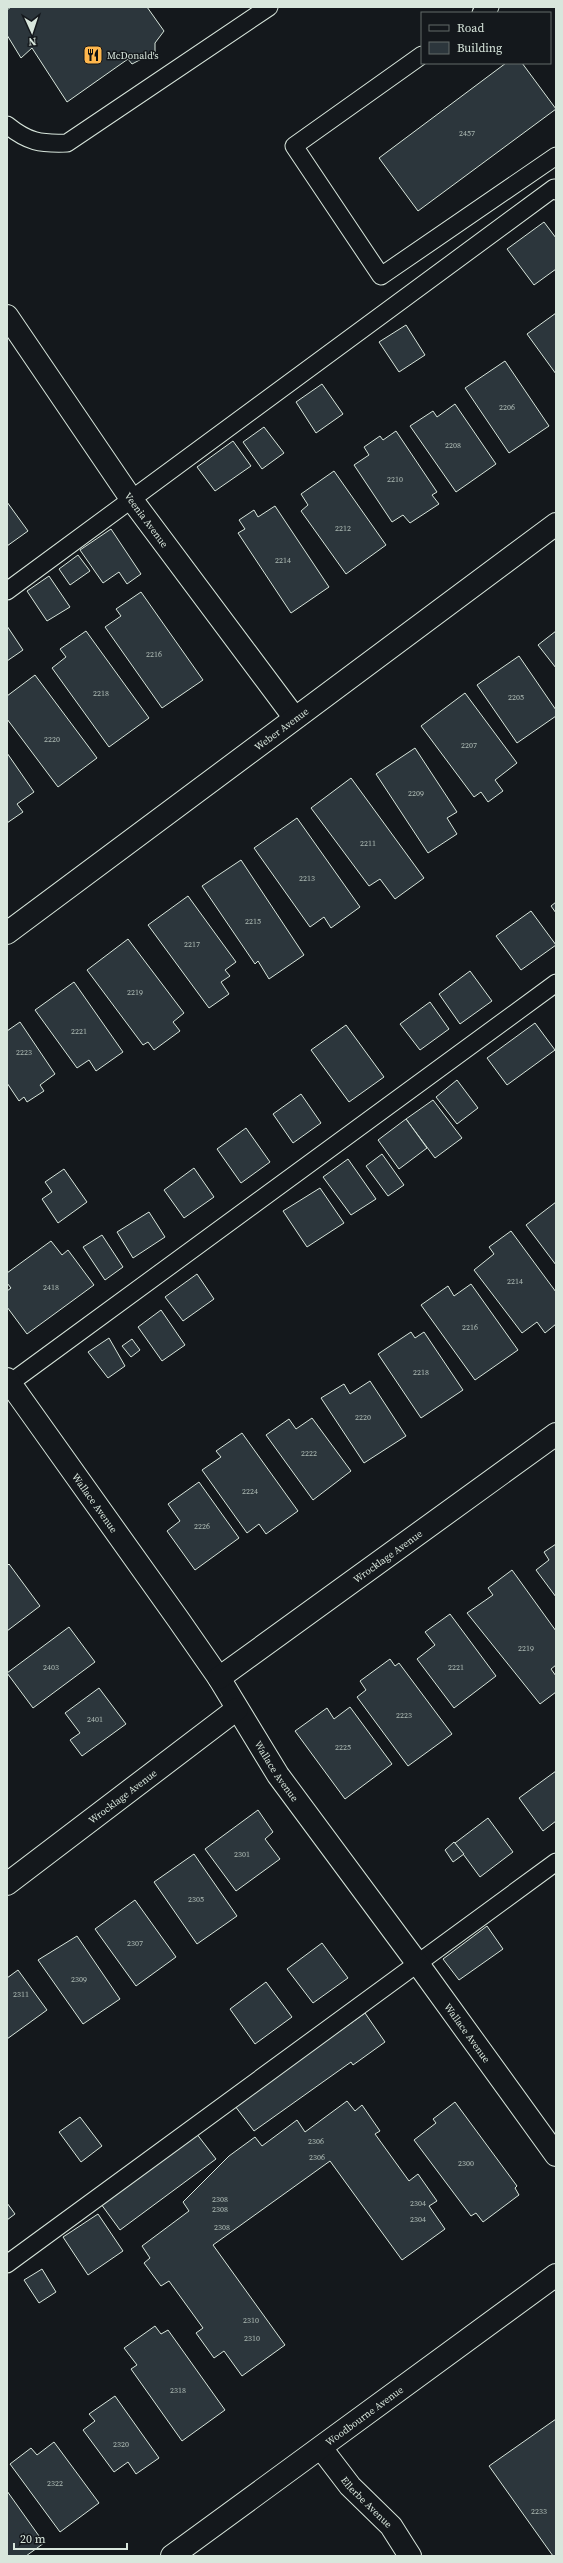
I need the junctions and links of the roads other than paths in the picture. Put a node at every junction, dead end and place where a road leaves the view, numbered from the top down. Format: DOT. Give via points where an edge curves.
graph roads {
  1 [pos="269,7"];
  2 [pos="421,56"];
  3 [pos="7,125"];
  4 [pos="556,156"];
  5 [pos="556,191"];
  6 [pos="7,316"];
  7 [pos="132,500"];
  8 [pos="556,524"];
  9 [pos="7,590"];
  10 [pos="294,717"];
  11 [pos="7,933"];
  12 [pos="556,983"];
  13 [pos="8,1381"];
  14 [pos="556,1434"];
  15 [pos="219,1678"];
  16 [pos="237,1709"];
  17 [pos="556,1862"];
  18 [pos="7,1884"];
  19 [pos="418,1964"];
  20 [pos="556,2155"];
  21 [pos="7,2264"];
  22 [pos="556,2275"];
  23 [pos="321,2448"];
  24 [pos="172,2556"];
  25 [pos="410,2556"];
  1 -- 3 [label="lane" via="67,143 43,144 22,137"];
  2 -- 4 [label="lane" via="294,146 381,276"];
  5 -- 7 [label="lane" via="554,188"];
  6 -- 7 [label="street, Veenia Avenue"];
  7 -- 9 [label="lane"];
  7 -- 10 [label="street, Veenia Avenue"];
  8 -- 10 [label="street, Weber Avenue"];
  10 -- 11 [label="street, Weber Avenue"];
  12 -- 13 [label="lane"];
  13 -- 15 [label="street, Wallace Avenue"];
  14 -- 15 [label="street, Wrocklage Avenue"];
  15 -- 16 [label="street, Wallace Avenue"];
  16 -- 18 [label="street, Wrocklage Avenue"];
  16 -- 19 [label="street, Wallace Avenue" via="278,1775"];
  17 -- 19 [label="lane"];
  19 -- 20 [label="street, Wallace Avenue"];
  19 -- 21 [label="lane"];
  22 -- 23 [label="street, Woodbourne Avenue"];
  23 -- 24 [label="street, Woodbourne Avenue"];
  23 -- 25 [label="street, Ellerbe Avenue" via="350,2486 391,2526"];
}
